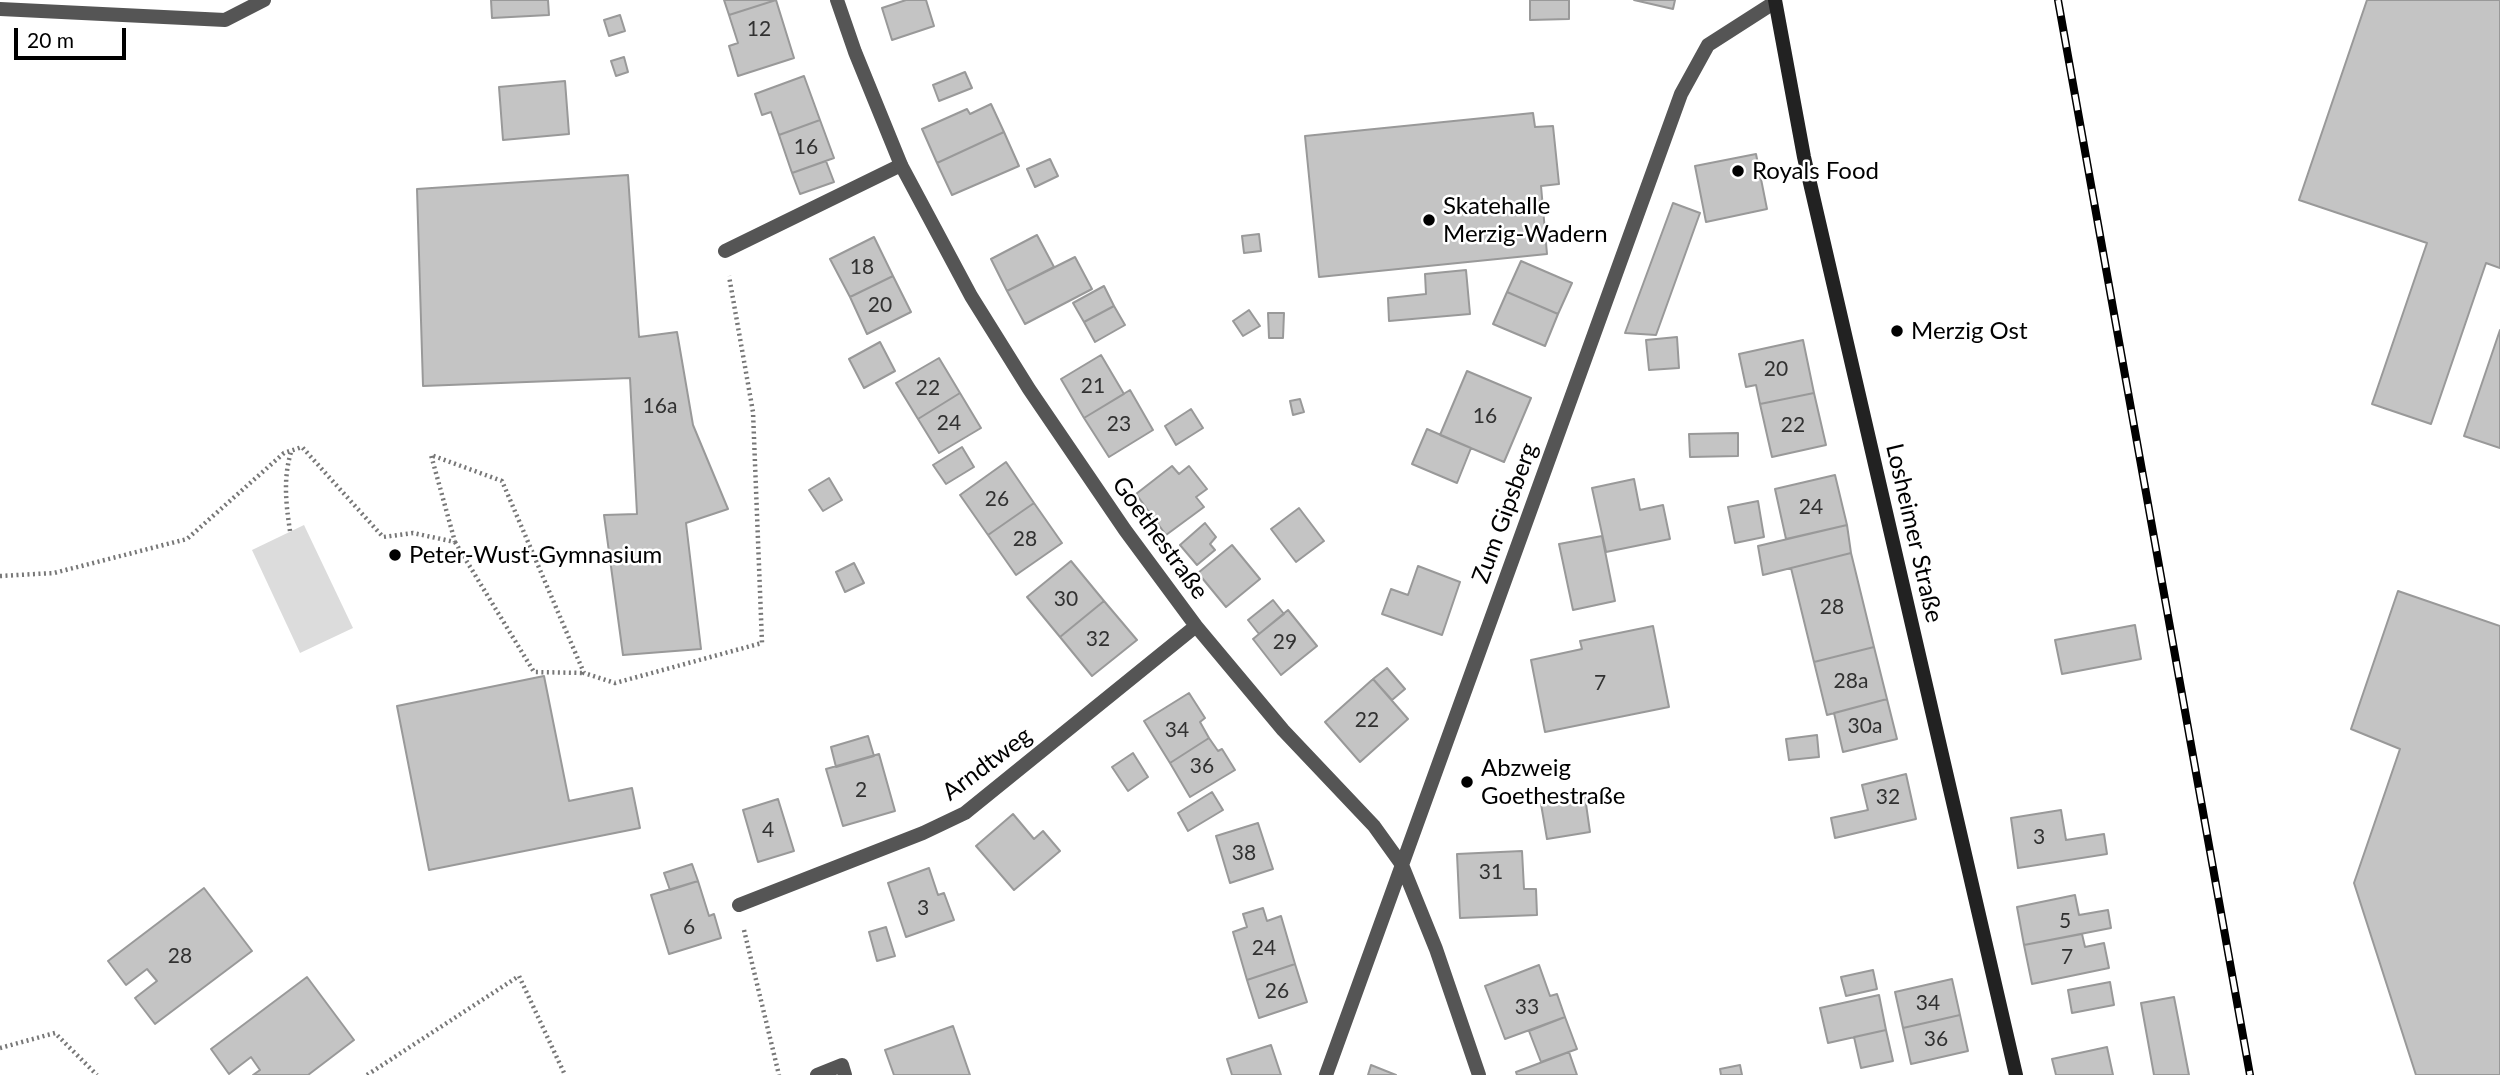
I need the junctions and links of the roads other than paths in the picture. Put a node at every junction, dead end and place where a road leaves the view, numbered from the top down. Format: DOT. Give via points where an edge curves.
graph roads {
  1 [pos="264,0"];
  2 [pos="837,0"];
  3 [pos="1775,1"];
  4 [pos="0,9"];
  5 [pos="901,166"];
  6 [pos="725,251"];
  7 [pos="1196,626"];
  8 [pos="1402,864"];
  9 [pos="738,905"];
  10 [pos="817,1075"];
  11 [pos="845,1075"];
  12 [pos="1326,1075"];
  13 [pos="1479,1075"];
  14 [pos="2016,1075"];
  1 -- 4 [label="street" via="225,20"];
  2 -- 5 [label="street, Goethestraße"];
  3 -- 8 [label="street, Zum Gipsberg" via="1708,45 1681,94"];
  3 -- 14 [label="main road, Losheimer Straße" via="1804,157"];
  5 -- 6 [label="street"];
  5 -- 7 [label="street, Goethestraße" via="971,296 1029,389"];
  7 -- 8 [label="street, Goethestraße" via="1283,730 1374,826"];
  7 -- 9 [label="street, Arndtweg" via="965,813"];
  8 -- 12 [label="street, Zum Gipsberg"];
  8 -- 13 [label="street, Goethestraße"];
  10 -- 11 [label="street" via="842,1065"];
}
